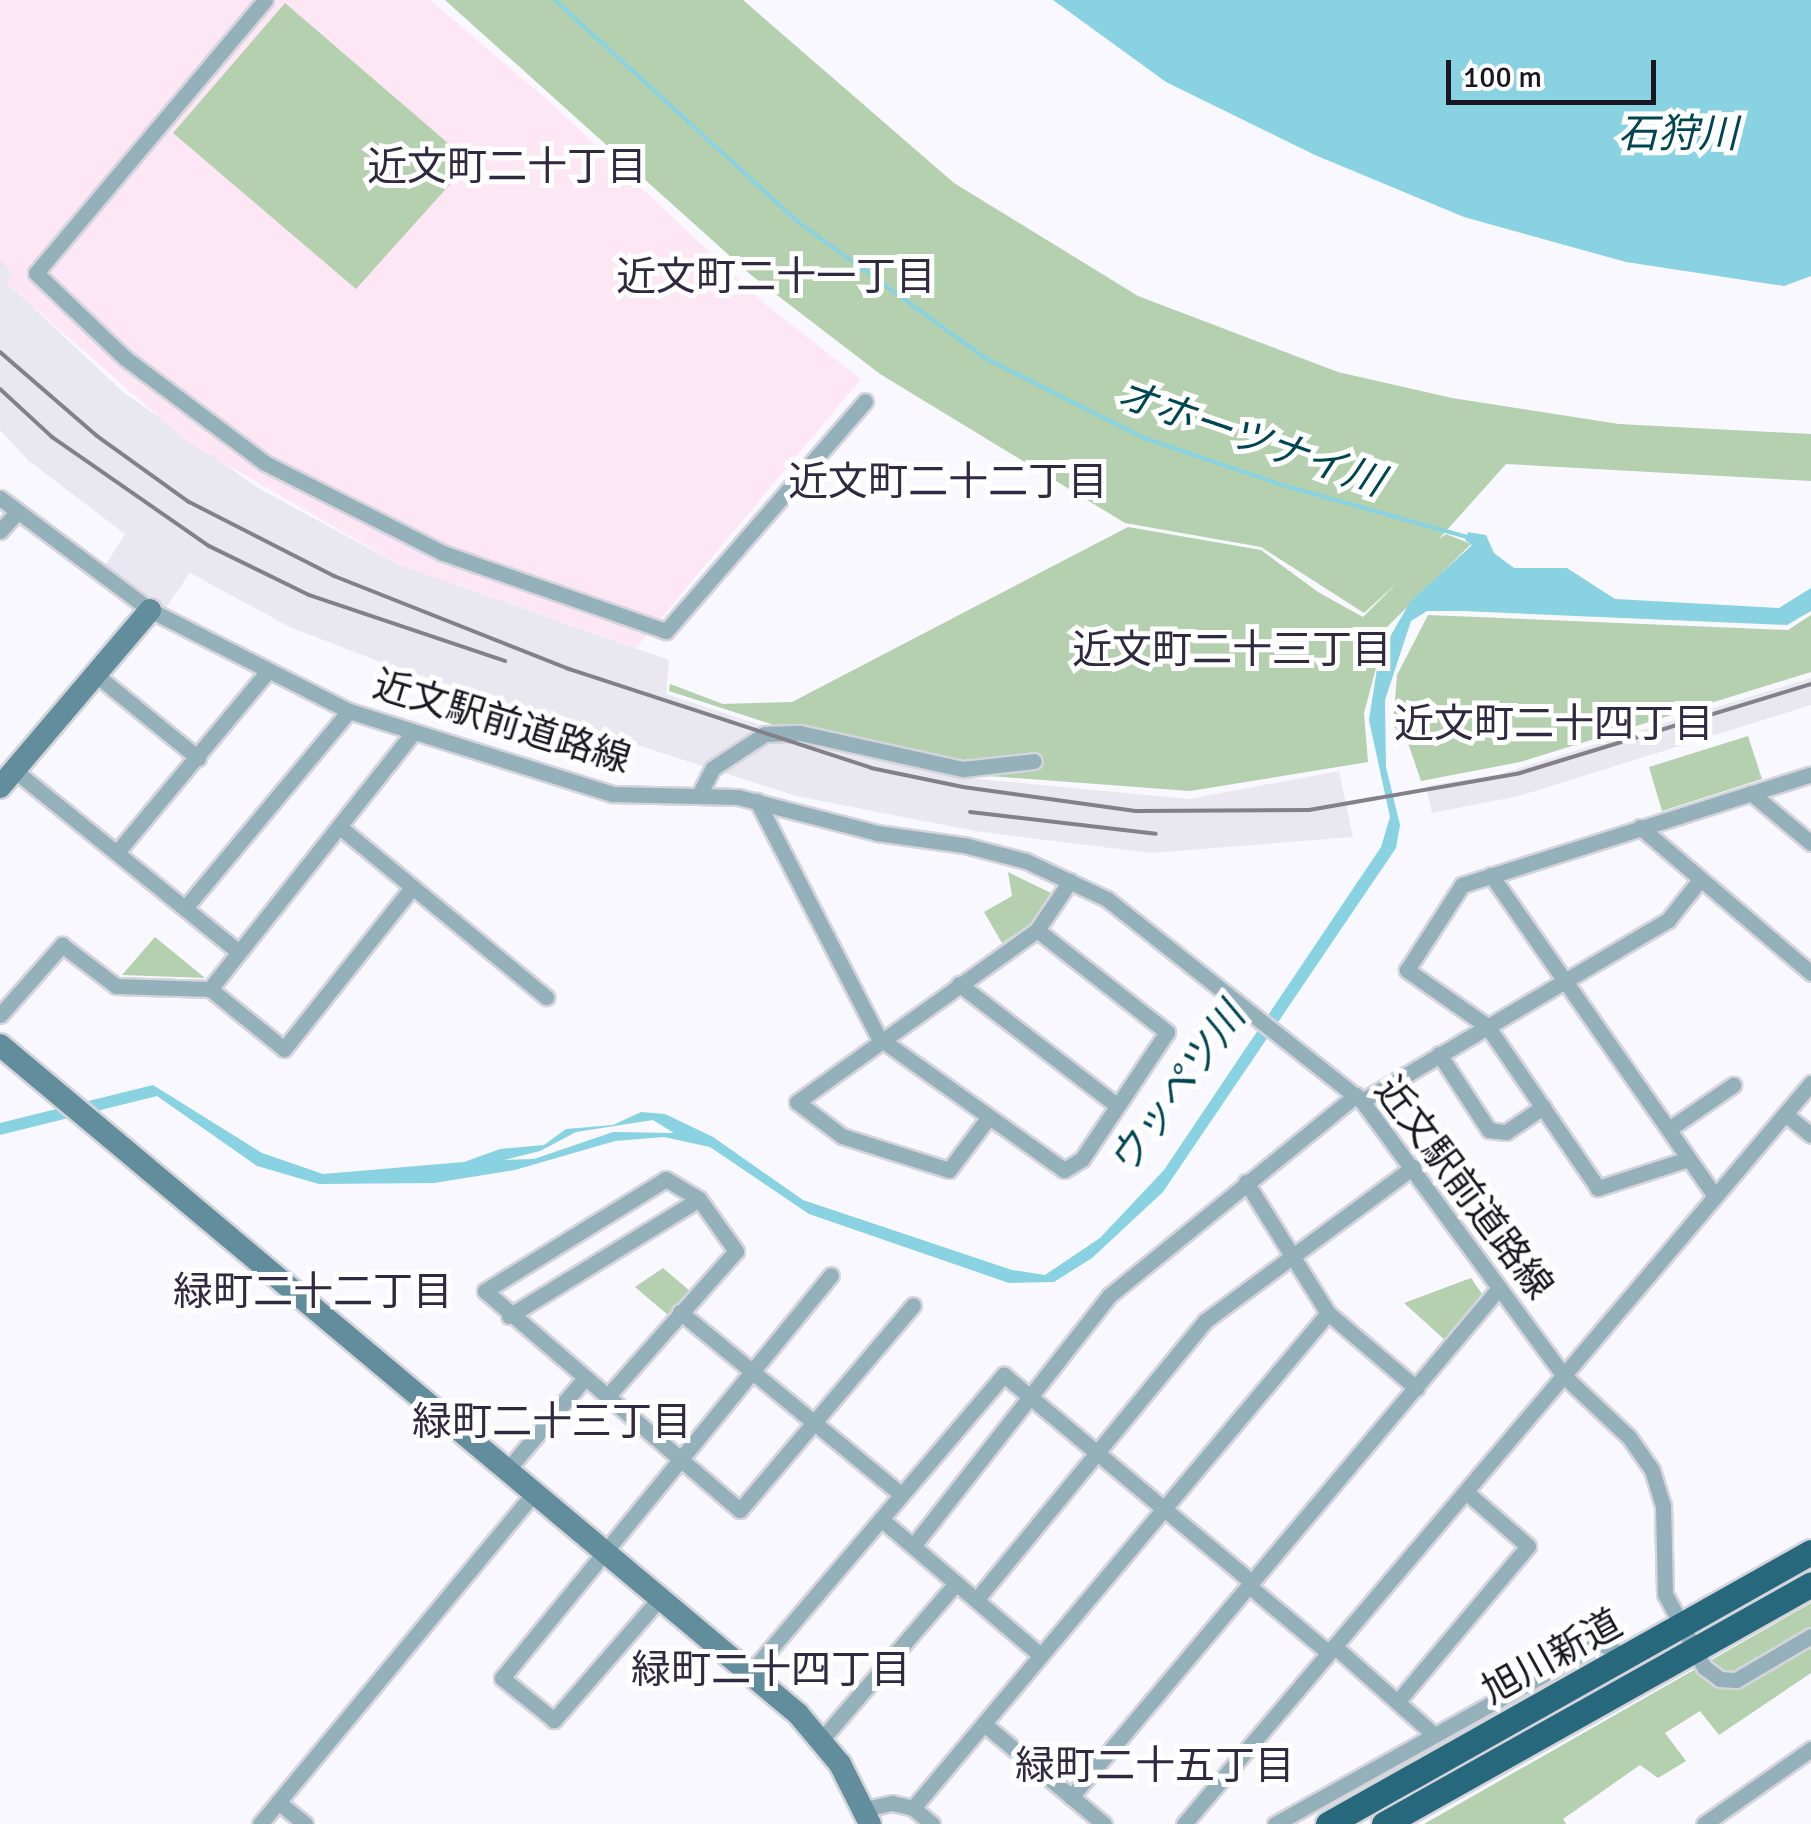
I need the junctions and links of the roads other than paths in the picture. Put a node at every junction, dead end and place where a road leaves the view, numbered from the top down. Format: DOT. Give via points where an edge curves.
graph roads {
  1 [pos="264,0"];
  2 [pos="865,402"];
  3 [pos="0,498"];
  4 [pos="16,512"];
  5 [pos="0,531"];
  6 [pos="150,610"];
  7 [pos="268,671"];
  8 [pos="96,674"];
  9 [pos="349,711"];
  10 [pos="414,733"];
  11 [pos="198,758"];
  12 [pos="1034,760"];
  13 [pos="1811,774"];
  14 [pos="7,778"];
  15 [pos="1752,793"];
  16 [pos="699,794"];
  17 [pos="756,801"];
  18 [pos="1640,827"];
  19 [pos="341,828"];
  20 [pos="1811,843"];
  21 [pos="118,852"];
  22 [pos="1491,875"];
  23 [pos="1070,881"];
  24 [pos="1699,881"];
  25 [pos="411,889"];
  26 [pos="185,908"];
  27 [pos="1036,930"];
  28 [pos="238,952"];
  29 [pos="1811,973"];
  30 [pos="1564,982"];
  31 [pos="959,984"];
  32 [pos="210,989"];
  33 [pos="546,997"];
  34 [pos="0,1016"];
  35 [pos="1487,1026"];
  36 [pos="879,1038"];
  37 [pos="0,1045"];
  38 [pos="1440,1054"];
  39 [pos="1811,1082"];
  40 [pos="1733,1085"];
  41 [pos="1359,1098"];
  42 [pos="1116,1105"];
  43 [pos="1543,1108"];
  44 [pos="1785,1114"];
  45 [pos="988,1118"];
  46 [pos="1670,1129"];
  47 [pos="1811,1136"];
  48 [pos="1688,1159"];
  49 [pos="1413,1167"];
  50 [pos="1246,1182"];
  51 [pos="1715,1196"];
  52 [pos="700,1199"];
  53 [pos="1292,1256"];
  54 [pos="832,1275"];
  55 [pos="1500,1288"];
  56 [pos="912,1304"];
  57 [pos="680,1312"];
  58 [pos="1328,1313"];
  59 [pos="509,1316"];
  60 [pos="752,1370"];
  61 [pos="1564,1376"];
  62 [pos="584,1378"];
  63 [pos="1416,1388"];
  64 [pos="606,1398"];
  65 [pos="1034,1399"];
  66 [pos="815,1422"];
  67 [pos="1098,1453"];
  68 [pos="679,1460"];
  69 [pos="508,1469"];
  70 [pos="535,1492"];
  71 [pos="1466,1492"];
  72 [pos="901,1494"];
  73 [pos="1163,1509"];
  74 [pos="881,1519"];
  75 [pos="912,1546"];
  76 [pos="604,1550"];
  77 [pos="1811,1552"];
  78 [pos="956,1583"];
  79 [pos="1251,1584"];
  80 [pos="1811,1584"];
  81 [pos="660,1598"];
  82 [pos="976,1600"];
  83 [pos="1680,1629"];
  84 [pos="1811,1636"];
  85 [pos="1331,1649"];
  86 [pos="1692,1652"];
  87 [pos="1040,1655"];
  88 [pos="1628,1658"];
  89 [pos="750,1673"];
  90 [pos="1398,1700"];
  91 [pos="984,1724"];
  92 [pos="1432,1734"];
  93 [pos="822,1739"];
  94 [pos="1811,1748"];
  95 [pos="1072,1797"];
  96 [pos="278,1802"];
  97 [pos="913,1808"];
  98 [pos="867,1816"];
  99 [pos="260,1824"];
  100 [pos="305,1824"];
  101 [pos="932,1824"];
  102 [pos="1104,1824"];
  103 [pos="1184,1824"];
  104 [pos="1274,1824"];
  105 [pos="1328,1824"];
  106 [pos="1384,1824"];
  107 [pos="1704,1824"];
  1 -- 2 [label="street" via="36,272 124,358 265,463 443,554 666,631"];
  3 -- 4 [label="street, 近文駅前道路線"];
  4 -- 5 [label="street"];
  4 -- 6 [label="street, 近文駅前道路線"];
  6 -- 7 [label="street, 近文駅前道路線"];
  6 -- 8 [label="main road"];
  7 -- 9 [label="street, 近文駅前道路線"];
  7 -- 11 [label="street"];
  8 -- 11 [label="street"];
  8 -- 14 [label="main road"];
  9 -- 10 [label="street, 近文駅前道路線"];
  9 -- 26 [label="street"];
  10 -- 16 [label="street, 近文駅前道路線" via="612,794"];
  10 -- 19 [label="street"];
  11 -- 21 [label="street"];
  12 -- 16 [label="street" via="963,769 800,733 765,734 713,768"];
  13 -- 15 [label="street"];
  14 -- 21 [label="street"];
  15 -- 18 [label="street"];
  15 -- 20 [label="street"];
  16 -- 17 [label="street, 近文駅前道路線"];
  17 -- 23 [label="street, 近文駅前道路線" via="1010,857"];
  17 -- 36 [label="street"];
  18 -- 22 [label="street"];
  18 -- 24 [label="street"];
  19 -- 25 [label="street"];
  19 -- 28 [label="street"];
  21 -- 26 [label="street"];
  22 -- 30 [label="street"];
  22 -- 35 [label="street" via="1462,885 1407,970"];
  23 -- 27 [label="street"];
  23 -- 41 [label="street, 近文駅前道路線" via="1107,900"];
  24 -- 29 [label="street"];
  24 -- 30 [label="street" via="1668,920"];
  25 -- 32 [label="street" via="284,1049"];
  25 -- 33 [label="street"];
  26 -- 28 [label="street"];
  27 -- 31 [label="street"];
  27 -- 42 [label="street" via="1167,1032"];
  28 -- 32 [label="street"];
  30 -- 35 [label="street"];
  30 -- 46 [label="street"];
  31 -- 36 [label="street"];
  31 -- 42 [label="street"];
  32 -- 34 [label="street" via="116,986 62,944"];
  35 -- 38 [label="street"];
  35 -- 43 [label="street"];
  36 -- 45 [label="street"];
  36 -- 45 [label="street" via="797,1102 842,1136 948,1170"];
  37 -- 69 [label="main road"];
  38 -- 41 [label="street"];
  38 -- 43 [label="street" via="1489,1130 1506,1132"];
  39 -- 44 [label="street"];
  40 -- 46 [label="street"];
  41 -- 49 [label="street, 近文駅前道路線"];
  41 -- 50 [label="street"];
  42 -- 45 [label="street" via="1082,1160 1064,1170"];
  43 -- 48 [label="street" via="1598,1188"];
  44 -- 47 [label="street"];
  44 -- 51 [label="street"];
  46 -- 48 [label="street"];
  48 -- 51 [label="street"];
  49 -- 53 [label="street"];
  49 -- 55 [label="street, 近文駅前道路線"];
  50 -- 53 [label="street"];
  50 -- 65 [label="street" via="1110,1295"];
  51 -- 61 [label="street"];
  52 -- 57 [label="street" via="736,1251"];
  52 -- 59 [label="street"];
  52 -- 59 [label="street" via="666,1179 485,1290"];
  53 -- 58 [label="street"];
  53 -- 67 [label="street" via="1205,1322"];
  54 -- 60 [label="street"];
  55 -- 61 [label="street, 近文駅前道路線"];
  55 -- 63 [label="street"];
  56 -- 66 [label="street"];
  57 -- 60 [label="street"];
  57 -- 64 [label="street"];
  58 -- 63 [label="street"];
  58 -- 73 [label="street"];
  59 -- 62 [label="street"];
  60 -- 66 [label="street"];
  60 -- 68 [label="street"];
  61 -- 71 [label="street"];
  61 -- 83 [label="street, 近文駅前道路線" via="1630,1437 1652,1470 1663,1505 1665,1594"];
  62 -- 64 [label="street"];
  62 -- 69 [label="street"];
  63 -- 79 [label="street"];
  64 -- 68 [label="street"];
  65 -- 67 [label="street"];
  65 -- 72 [label="street" via="1004,1376"];
  65 -- 75 [label="street"];
  66 -- 68 [label="street" via="740,1510"];
  66 -- 72 [label="street"];
  67 -- 73 [label="street"];
  67 -- 82 [label="street"];
  68 -- 76 [label="street"];
  69 -- 70 [label="main road"];
  70 -- 76 [label="main road"];
  70 -- 96 [label="street"];
  71 -- 85 [label="street"];
  71 -- 90 [label="street" via="1528,1546"];
  72 -- 74 [label="street"];
  73 -- 79 [label="street"];
  73 -- 87 [label="street"];
  74 -- 75 [label="street"];
  74 -- 89 [label="street"];
  75 -- 78 [label="street"];
  76 -- 81 [label="main road"];
  76 -- 81 [label="street" via="502,1678 554,1720"];
  77 -- 83 [label="highway, 旭川新道"];
  78 -- 82 [label="street"];
  78 -- 93 [label="street"];
  79 -- 85 [label="street"];
  79 -- 95 [label="street"];
  80 -- 86 [label="highway, 旭川新道"];
  81 -- 89 [label="main road"];
  82 -- 87 [label="street"];
  83 -- 86 [label="street, 近文駅前道路線"];
  83 -- 88 [label="highway, 旭川新道"];
  84 -- 86 [label="street" via="1736,1680 1720,1680"];
  85 -- 90 [label="street"];
  85 -- 103 [label="street"];
  86 -- 106 [label="highway, 旭川新道"];
  87 -- 91 [label="street"];
  88 -- 92 [label="street" via="1600,1643"];
  88 -- 105 [label="highway, 旭川新道"];
  89 -- 93 [label="main road"];
  90 -- 92 [label="street"];
  91 -- 95 [label="street"];
  91 -- 97 [label="street"];
  92 -- 104 [label="street"];
  93 -- 98 [label="main road"];
  94 -- 107 [label="street"];
  95 -- 102 [label="street"];
  96 -- 99 [label="street"];
  96 -- 100 [label="street"];
  97 -- 98 [label="street" via="892,1803"];
  97 -- 101 [label="street"];
}
